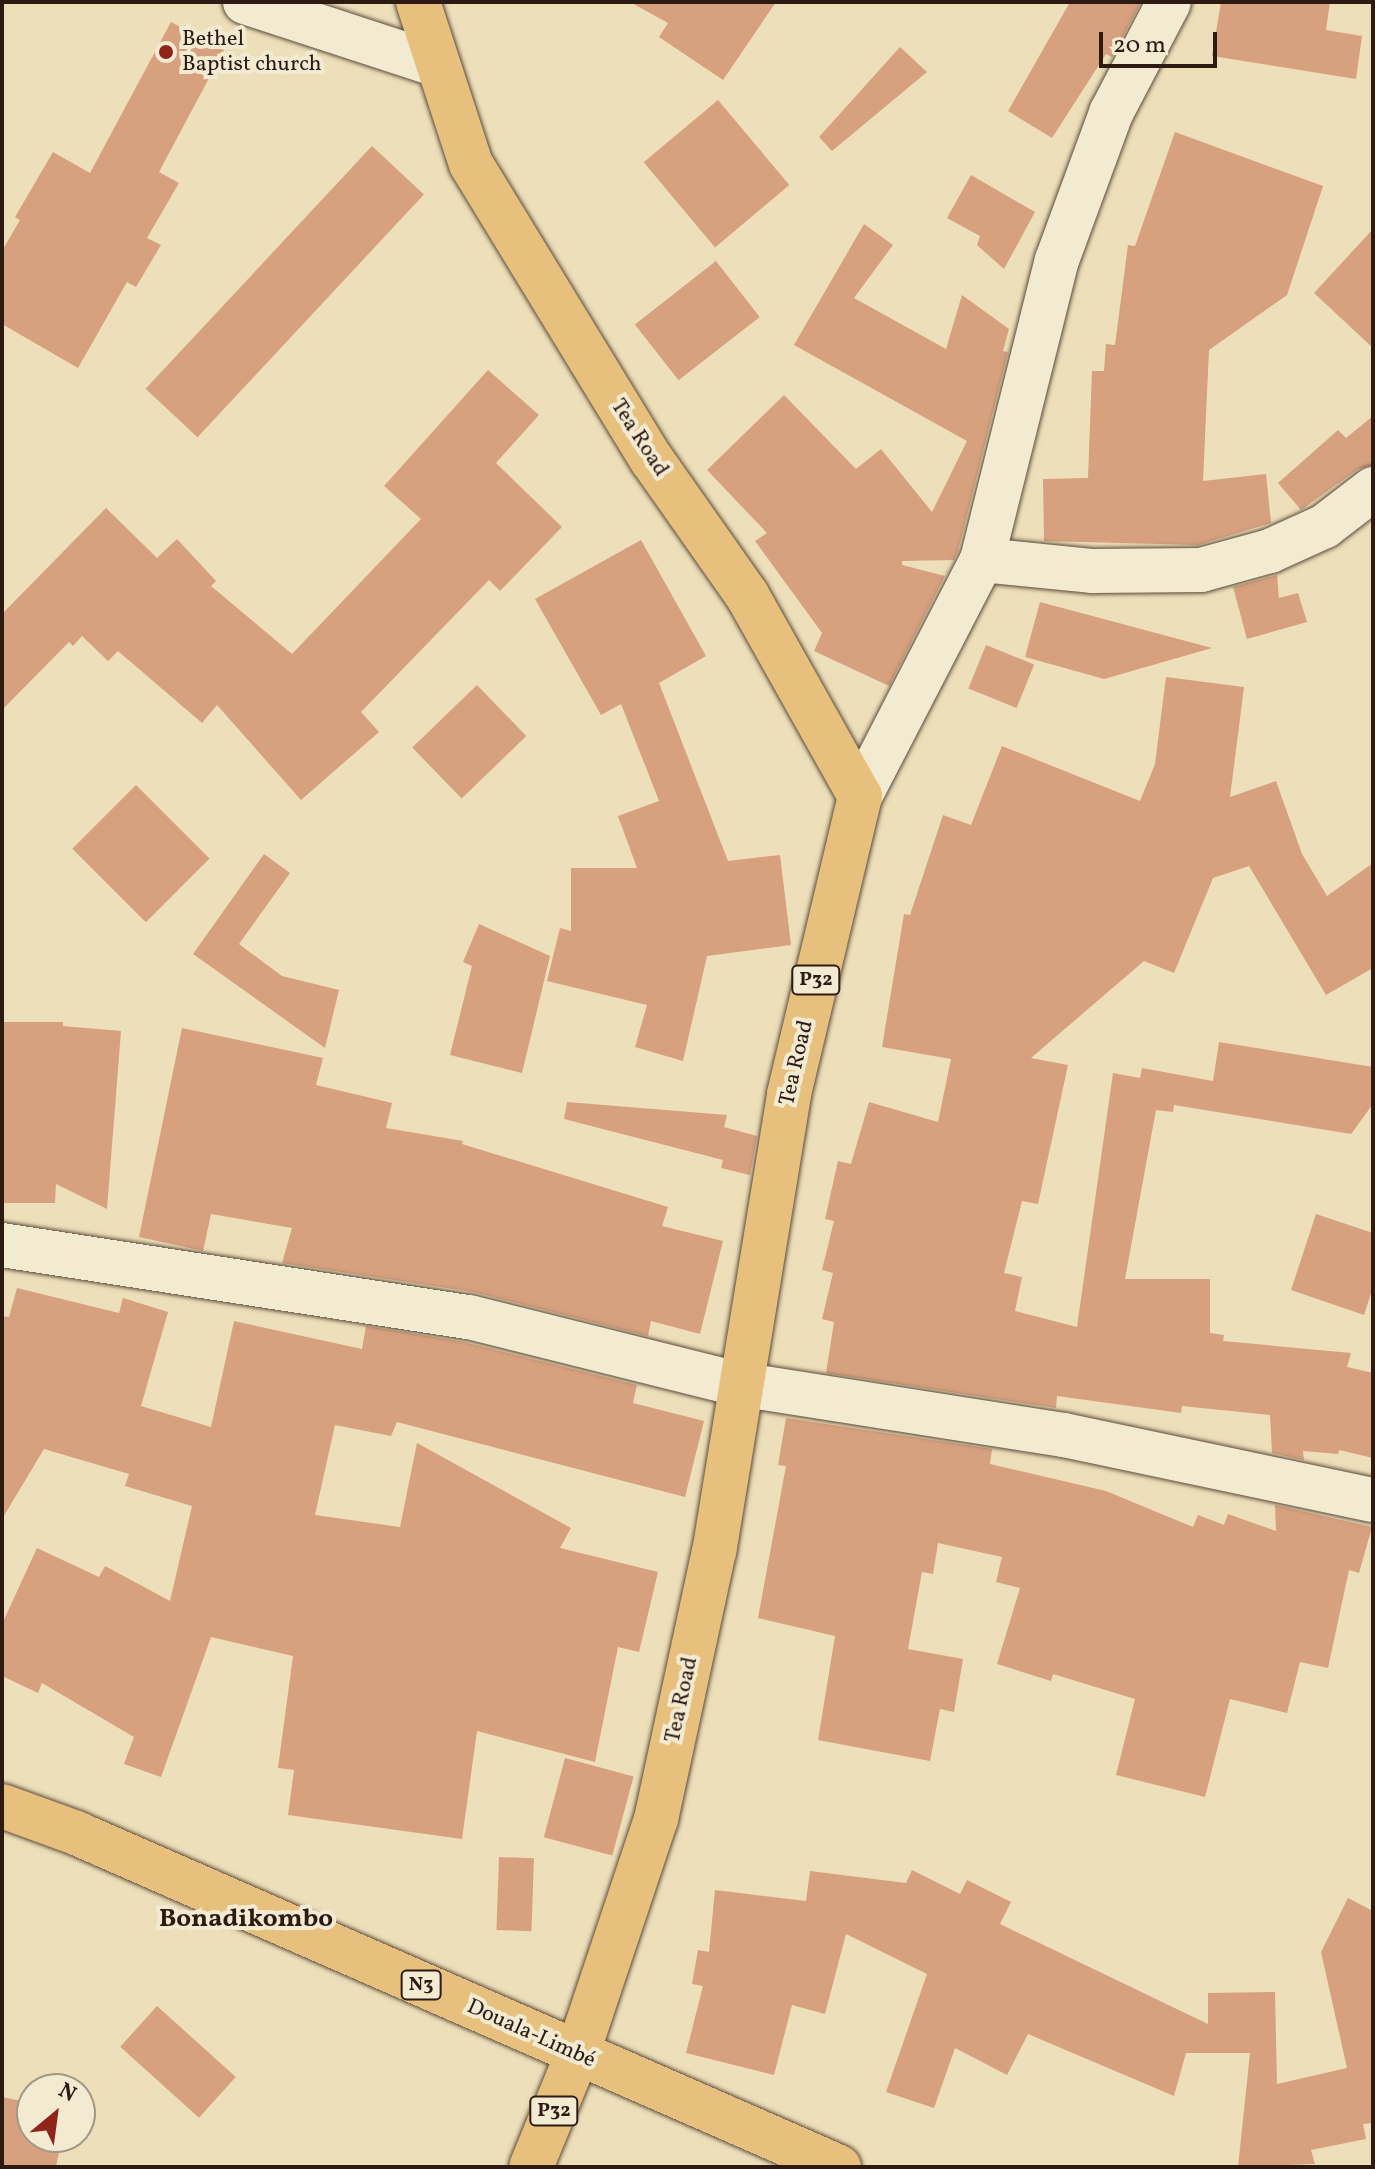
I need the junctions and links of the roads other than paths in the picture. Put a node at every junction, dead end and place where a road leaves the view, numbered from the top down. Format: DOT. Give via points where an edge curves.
graph roads {
  1 [pos="245,2"];
  2 [pos="418,2"];
  3 [pos="1169,2"];
  4 [pos="438,65"];
  5 [pos="1373,489"];
  6 [pos="982,560"];
  7 [pos="860,796"];
  8 [pos="2,1245"];
  9 [pos="738,1384"];
  10 [pos="1373,1500"];
  11 [pos="2,1806"];
  12 [pos="577,2055"];
  13 [pos="531,2167"];
  14 [pos="839,2167"];
  1 -- 4 [label="street"];
  2 -- 4 [label="main road, Tea Road"];
  3 -- 6 [label="street" via="1111,113 1057,260"];
  4 -- 7 [label="main road, Tea Road" via="471,164 652,460 747,595"];
  5 -- 6 [label="street" via="1325,526 1270,551 1201,570 1093,571"];
  6 -- 7 [label="street"];
  7 -- 9 [label="main road, Tea Road / P32" via="789,1095"];
  8 -- 9 [label="street" via="469,1317"];
  9 -- 10 [label="street" via="1064,1435"];
  9 -- 12 [label="main road, Tea Road / P32" via="714,1551 656,1819"];
  11 -- 12 [label="main road, Douala-Limbé / N3" via="76,1833"];
  12 -- 13 [label="main road, Tea Road / P32"];
  12 -- 14 [label="main road, Douala-Limbé / N3"];
}
